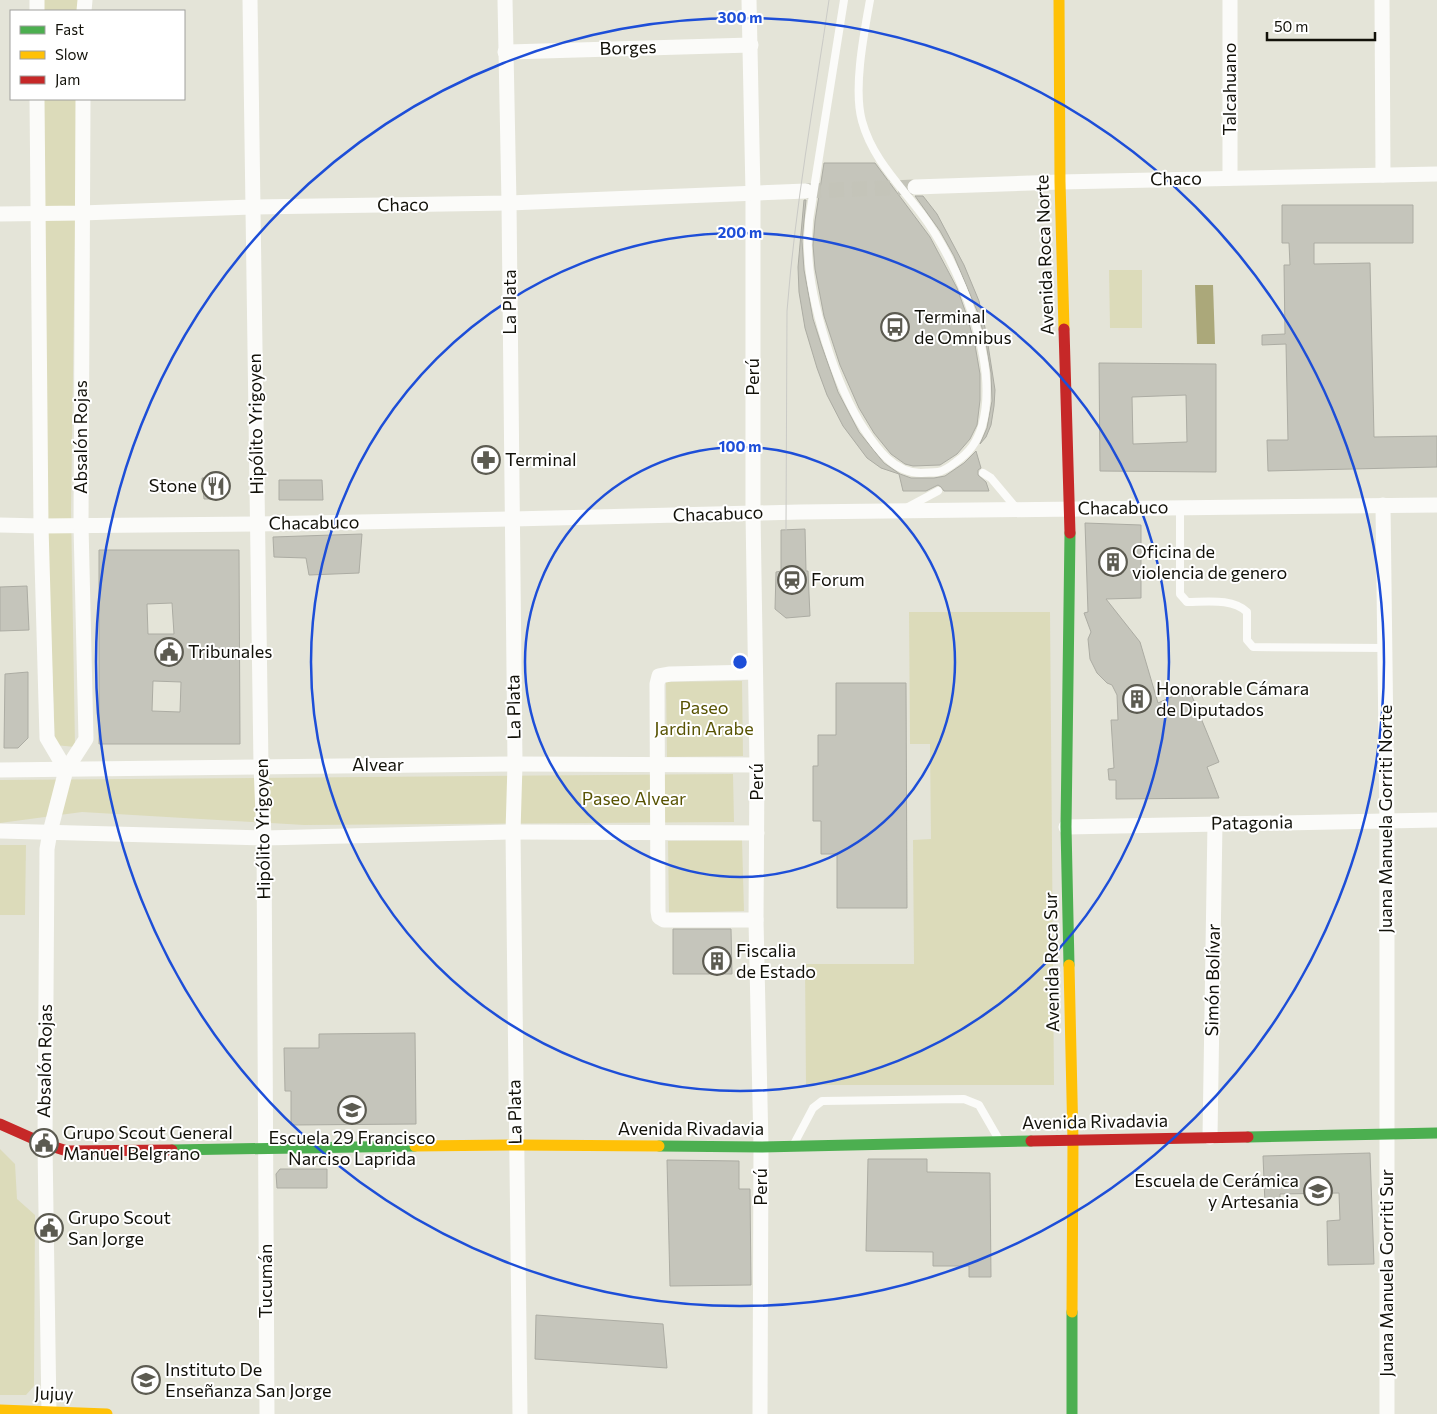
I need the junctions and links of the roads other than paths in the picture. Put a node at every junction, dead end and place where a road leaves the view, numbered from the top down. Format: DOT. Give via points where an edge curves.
graph roads {
  1 [pos="250,0"];
  2 [pos="505,0"];
  3 [pos="749,0"];
  4 [pos="844,0"];
  5 [pos="870,0"];
  6 [pos="1059,0"];
  7 [pos="1230,0"];
  8 [pos="1382,0"];
  9 [pos="751,45"];
  10 [pos="505,52"];
  11 [pos="37,100"];
  12 [pos="82,100"];
  13 [pos="1437,174"];
  14 [pos="1383,175"];
  15 [pos="1230,178"];
  16 [pos="1060,182"];
  17 [pos="914,187"];
  18 [pos="806,191"];
  19 [pos="753,194"];
  20 [pos="510,203"];
  21 [pos="252,207"];
  22 [pos="81,213"];
  23 [pos="0,214"];
  24 [pos="37,214"];
  25 [pos="983,473"];
  26 [pos="938,491"];
  27 [pos="1383,505"];
  28 [pos="1437,505"];
  29 [pos="1180,507"];
  30 [pos="1017,509"];
  31 [pos="1070,509"];
  32 [pos="902,511"];
  33 [pos="753,513"];
  34 [pos="512,519"];
  35 [pos="258,524"];
  36 [pos="0,525"];
  37 [pos="81,525"];
  38 [pos="41,526"];
  39 [pos="1385,648"];
  40 [pos="755,672"];
  41 [pos="515,764"];
  42 [pos="658,765"];
  43 [pos="261,766"];
  44 [pos="757,766"];
  45 [pos="0,770"];
  46 [pos="66,770"];
  47 [pos="1437,820"];
  48 [pos="1387,821"];
  49 [pos="1215,823"];
  50 [pos="1066,827"];
  51 [pos="0,832"];
  52 [pos="50,832"];
  53 [pos="513,832"];
  54 [pos="658,832"];
  55 [pos="756,833"];
  56 [pos="264,838"];
  57 [pos="756,920"];
  58 [pos="0,1124"];
  59 [pos="1387,1133"];
  60 [pos="1437,1133"];
  61 [pos="1210,1137"];
  62 [pos="1074,1141"];
  63 [pos="1000,1142"];
  64 [pos="45,1144"];
  65 [pos="516,1145"];
  66 [pos="793,1146"];
  67 [pos="761,1147"];
  68 [pos="266,1148"];
  69 [pos="0,1410"];
  70 [pos="49,1412"];
  71 [pos="107,1414"];
  72 [pos="267,1414"];
  73 [pos="520,1414"];
  74 [pos="760,1414"];
  75 [pos="1072,1414"];
  76 [pos="1387,1414"];
  1 -- 21 [label="street, Hipólito Yrigoyen"];
  2 -- 10 [label="street, La Plata"];
  3 -- 9 [label="street, Perú"];
  4 -- 5 [label="lane" via="809,220 811,282 835,368 851,410 871,440 889,461 914,473 939,472 969,453 978,439 987,387 971,313 949,256 921,212 878,159 862,120 860,76"];
  6 -- 16 [label="main road, Avenida Roca Norte"];
  7 -- 15 [label="street, Talcahuano"];
  8 -- 14 [label="street"];
  9 -- 10 [label="street, Borges"];
  9 -- 19 [label="street, Perú"];
  10 -- 20 [label="street, La Plata"];
  11 -- 24 [label="street"];
  12 -- 22 [label="street, Absalón Rojas"];
  13 -- 14 [label="street, Chaco"];
  14 -- 15 [label="street, Chaco"];
  15 -- 16 [label="street, Chaco"];
  16 -- 17 [label="street, Chaco"];
  16 -- 31 [label="main road, Avenida Roca Norte"];
  18 -- 19 [label="street, Chaco"];
  19 -- 20 [label="street, Chaco"];
  19 -- 33 [label="street, Perú"];
  20 -- 21 [label="street, Chaco"];
  20 -- 34 [label="street, La Plata"];
  21 -- 22 [label="street, Chaco"];
  21 -- 35 [label="street, Hipólito Yrigoyen"];
  22 -- 24 [label="street, Chaco"];
  22 -- 37 [label="street, Absalón Rojas"];
  23 -- 24 [label="street, Chaco"];
  24 -- 38 [label="street"];
  25 -- 30 [label="lane"];
  26 -- 32 [label="lane"];
  27 -- 28 [label="street, Chacabuco"];
  27 -- 29 [label="street, Chacabuco"];
  27 -- 39 [label="street, Juana Manuela Gorriti Norte"];
  29 -- 31 [label="street, Chacabuco"];
  29 -- 39 [label="lane" via="1180,594 1187,602 1240,606 1248,612 1247,640 1253,647"];
  30 -- 31 [label="street, Chacabuco"];
  30 -- 32 [label="street, Chacabuco"];
  31 -- 50 [label="main road, Avenida Roca Sur"];
  32 -- 33 [label="street, Chacabuco"];
  33 -- 34 [label="street, Chacabuco"];
  33 -- 40 [label="street, Perú"];
  34 -- 35 [label="street, Chacabuco"];
  34 -- 41 [label="street, La Plata"];
  35 -- 37 [label="street, Chacabuco"];
  35 -- 43 [label="street, Hipólito Yrigoyen"];
  36 -- 38 [label="street, Chacabuco"];
  37 -- 38 [label="street, Chacabuco"];
  37 -- 46 [label="street, Absalón Rojas" via="86,739"];
  38 -- 46 [label="street" via="47,738"];
  39 -- 48 [label="street, Juana Manuela Gorriti Norte"];
  40 -- 42 [label="street" via="659,676"];
  40 -- 44 [label="street, Perú"];
  41 -- 42 [label="street, Alvear"];
  41 -- 43 [label="street, Alvear"];
  41 -- 53 [label="street, La Plata"];
  42 -- 44 [label="street, Alvear"];
  42 -- 54 [label="street"];
  43 -- 46 [label="street, Alvear"];
  43 -- 56 [label="street, Hipólito Yrigoyen"];
  44 -- 55 [label="street, Perú"];
  45 -- 46 [label="street, Alvear"];
  46 -- 52 [label="street, Absalón Rojas"];
  47 -- 48 [label="street, Patagonia"];
  48 -- 49 [label="street, Patagonia"];
  48 -- 59 [label="street, Juana Manuela Gorriti Norte"];
  49 -- 50 [label="street, Patagonia"];
  49 -- 61 [label="street, Simón Bolívar"];
  50 -- 62 [label="main road, Avenida Roca Sur"];
  51 -- 52 [label="street"];
  52 -- 56 [label="street"];
  52 -- 64 [label="street, Absalón Rojas" via="47,849"];
  53 -- 54 [label="street"];
  53 -- 56 [label="street"];
  53 -- 65 [label="street, La Plata"];
  54 -- 55 [label="street"];
  54 -- 57 [label="street" via="659,917 664,920"];
  55 -- 57 [label="street, Perú"];
  56 -- 68 [label="street, Hipólito Yrigoyen"];
  57 -- 67 [label="street, Perú"];
  58 -- 64 [label="main road, Avenida Rivadavia"];
  59 -- 60 [label="main road, Avenida Rivadavia"];
  59 -- 61 [label="main road, Avenida Rivadavia"];
  59 -- 76 [label="street, Juana Manuela Gorriti Sur"];
  61 -- 62 [label="main road, Avenida Rivadavia"];
  62 -- 63 [label="main road, Avenida Rivadavia"];
  62 -- 75 [label="main road, Avenida Roca Sur"];
  63 -- 66 [label="main road, Avenida Rivadavia"];
  63 -- 66 [label="lane" via="979,1105 964,1099 822,1101 813,1108"];
  64 -- 68 [label="main road, Avenida Rivadavia" via="67,1151"];
  64 -- 70 [label="street, Absalón Rojas"];
  65 -- 67 [label="main road, Avenida Rivadavia"];
  65 -- 68 [label="main road, Avenida Rivadavia"];
  65 -- 73 [label="street, La Plata"];
  66 -- 67 [label="main road, Avenida Rivadavia"];
  67 -- 74 [label="street, Perú"];
  68 -- 72 [label="street, Tucumán"];
  69 -- 70 [label="main road, Jujuy"];
  70 -- 71 [label="main road, Jujuy"];
}
